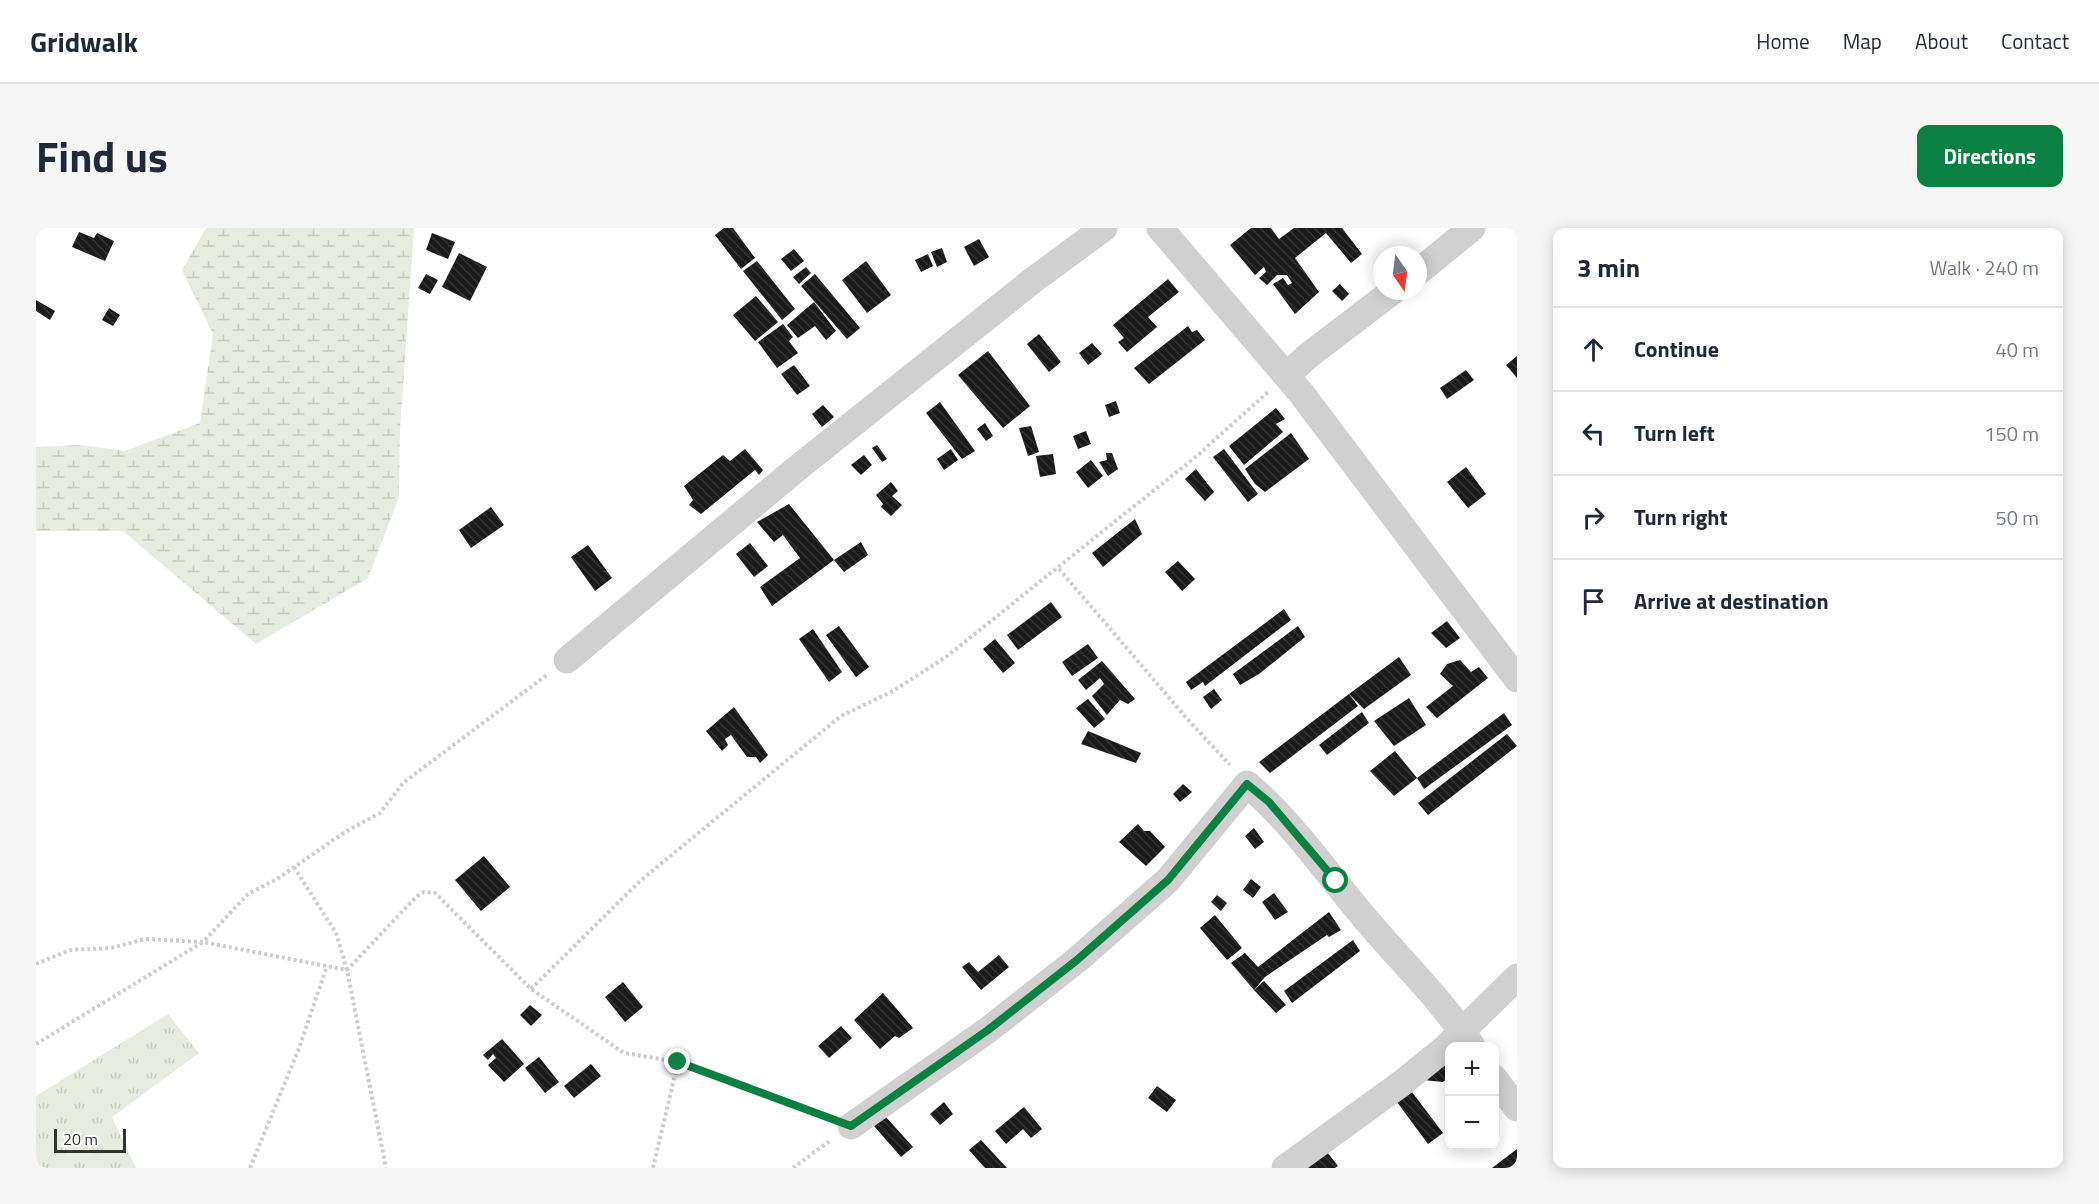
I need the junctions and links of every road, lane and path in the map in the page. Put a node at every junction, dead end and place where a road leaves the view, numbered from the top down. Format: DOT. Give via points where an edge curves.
graph roads {
  1 [pos="1104,228"];
  2 [pos="1160,228"];
  3 [pos="1472,228"];
  4 [pos="1427,265"];
  5 [pos="1381,300"];
  6 [pos="1287,375"];
  7 [pos="1059,569"];
  8 [pos="567,660"];
  9 [pos="1515,668"];
  10 [pos="1247,784"];
  11 [pos="294,867"];
  12 [pos="203,942"];
  13 [pos="36,964"];
  14 [pos="327,966"];
  15 [pos="347,970"];
  16 [pos="1517,977"];
  17 [pos="531,989"];
  18 [pos="1468,1040"];
  19 [pos="36,1044"];
  20 [pos="678,1062"];
  21 [pos="1499,1085"];
  22 [pos="1517,1108"];
  23 [pos="851,1126"];
  24 [pos="250,1168"];
  25 [pos="386,1168"];
  26 [pos="653,1168"];
  27 [pos="793,1168"];
  28 [pos="1285,1168"];
  1 -- 8 [label="street" via="800,466"];
  2 -- 6 [label="street"];
  3 -- 4 [label="street"];
  5 -- 6 [label="street"];
  6 -- 7 [label="path" via="1198,455"];
  6 -- 9 [label="street"];
  7 -- 10 [label="path"];
  7 -- 17 [label="path" via="946,657 893,691 841,716 640,881"];
  8 -- 11 [label="path" via="403,783 380,813"];
  10 -- 18 [label="street" via="1292,828"];
  10 -- 23 [label="street" via="1168,880 1085,953 988,1030"];
  11 -- 12 [label="path" via="248,894"];
  11 -- 15 [label="path" via="336,933"];
  12 -- 13 [label="path" via="145,939 111,948 70,950"];
  12 -- 14 [label="path"];
  12 -- 19 [label="path"];
  14 -- 15 [label="path"];
  14 -- 24 [label="path" via="298,1051"];
  15 -- 17 [label="path" via="417,896 435,893"];
  15 -- 25 [label="path"];
  16 -- 18 [label="street" via="1483,1009"];
  17 -- 20 [label="path" via="624,1053"];
  18 -- 28 [label="street"];
  20 -- 23 [label="path"];
  20 -- 26 [label="path"];
  21 -- 22 [label="street"];
  23 -- 27 [label="path"];
}
